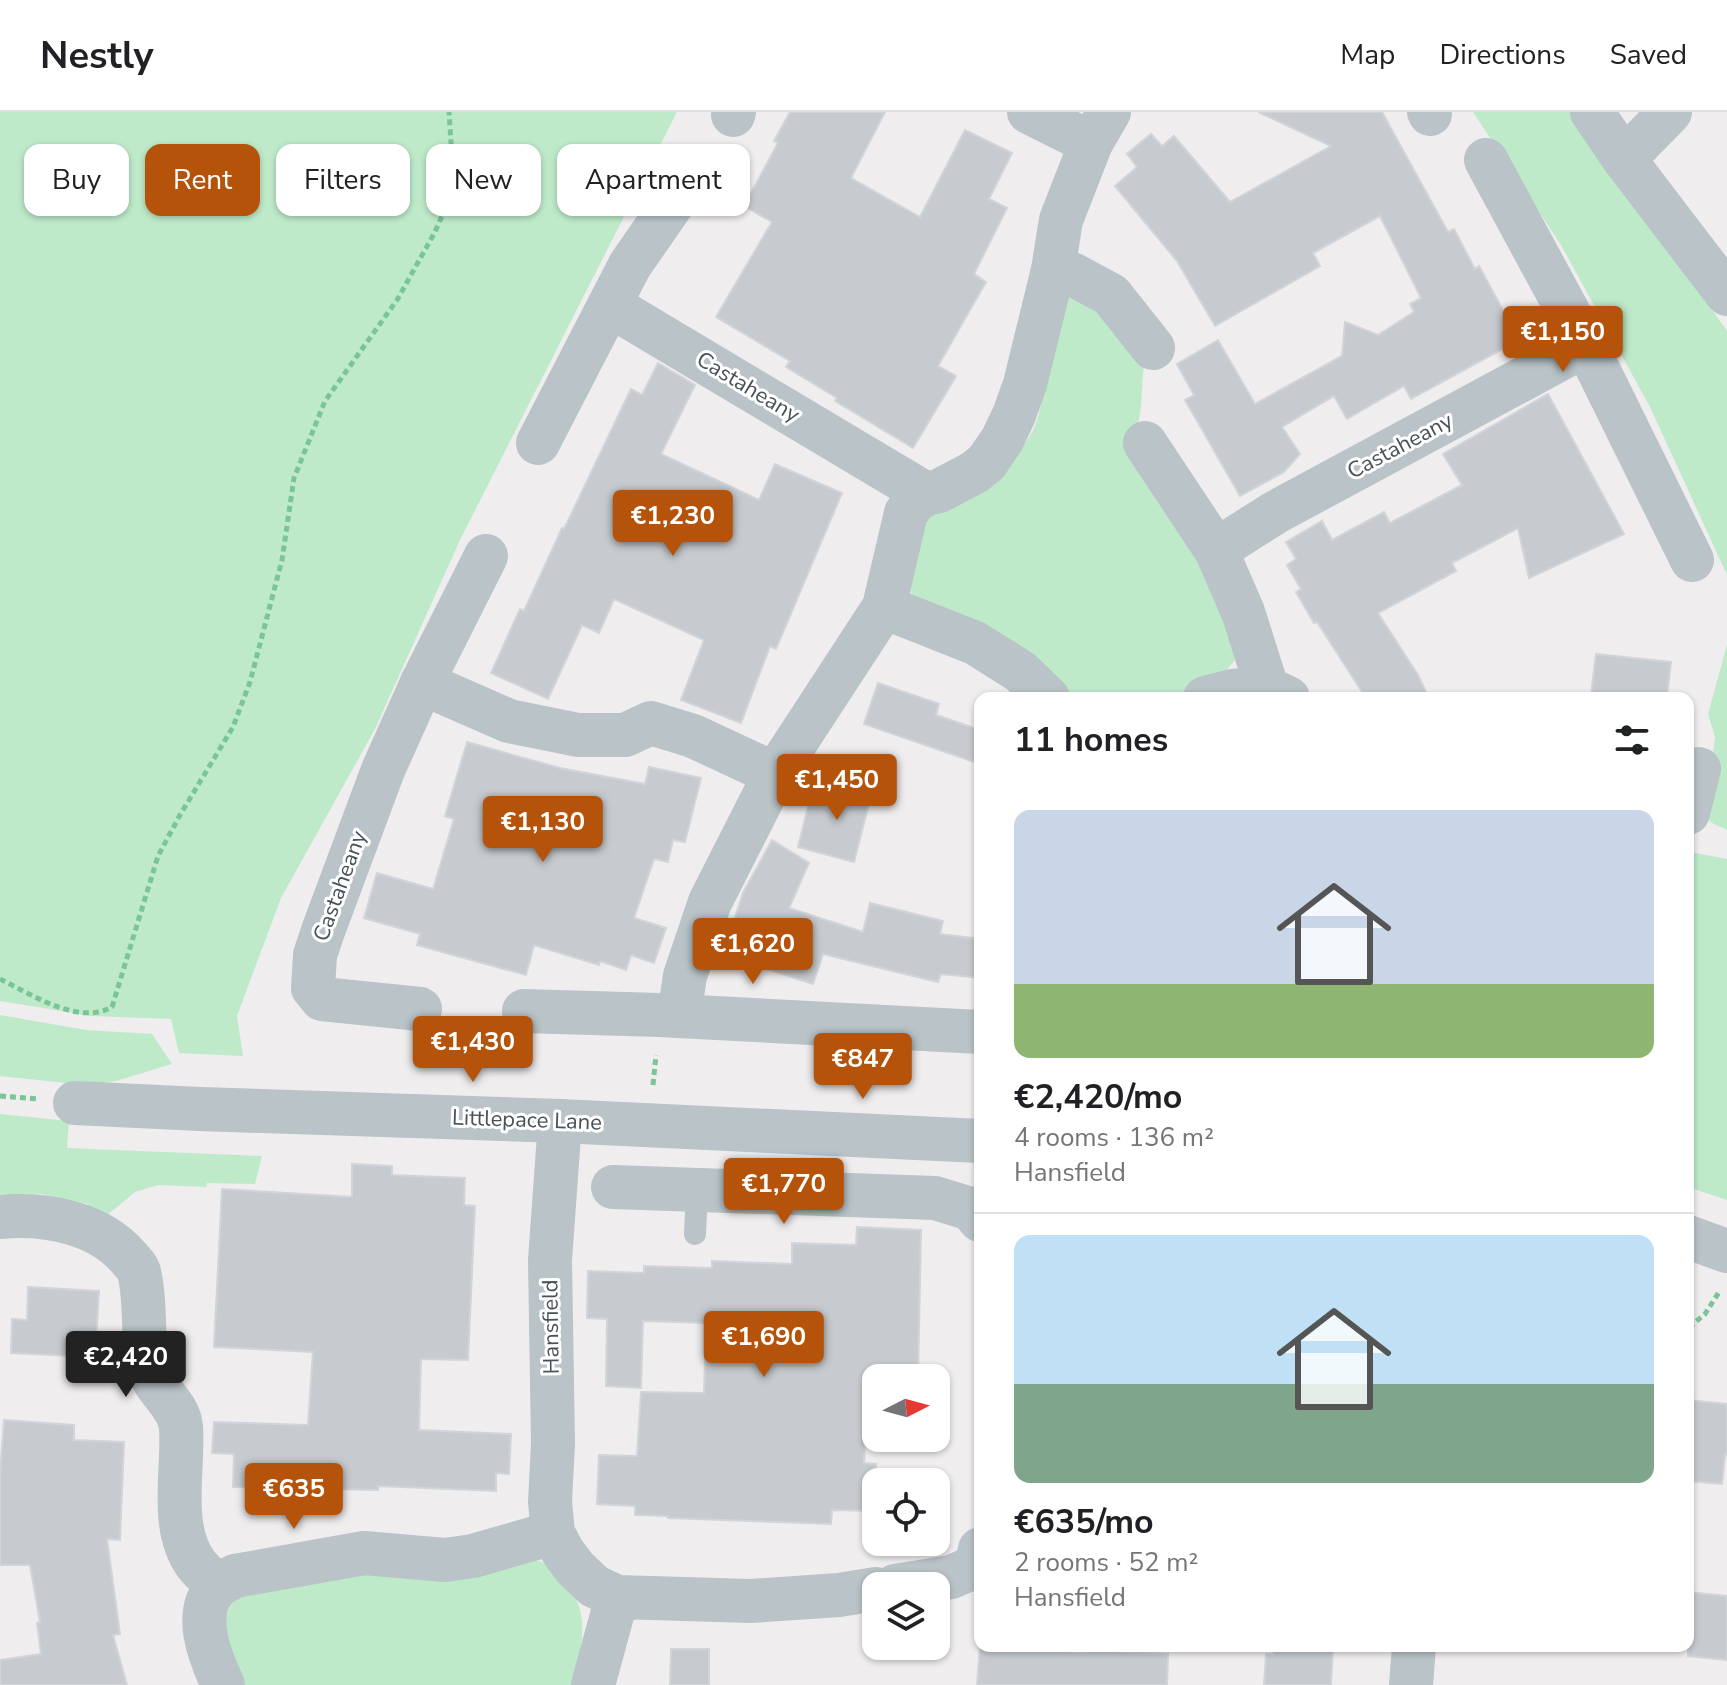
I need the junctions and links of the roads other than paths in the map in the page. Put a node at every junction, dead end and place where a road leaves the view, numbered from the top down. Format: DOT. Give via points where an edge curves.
graph roads {
  1 [pos="1029,112"];
  2 [pos="1592,112"];
  3 [pos="1670,112"];
  4 [pos="1100,128"];
  5 [pos="1624,159"];
  6 [pos="1486,160"];
  7 [pos="664,216"];
  8 [pos="1053,270"];
  9 [pos="1727,294"];
  10 [pos="611,306"];
  11 [pos="1586,345"];
  12 [pos="1153,348"];
  13 [pos="538,443"];
  14 [pos="1145,443"];
  15 [pos="926,494"];
  16 [pos="1216,550"];
  17 [pos="486,556"];
  18 [pos="1692,560"];
  19 [pos="884,607"];
  20 [pos="422,683"];
  21 [pos="1042,692"];
  22 [pos="1228,692"];
  23 [pos="1255,692"];
  24 [pos="1278,692"];
  25 [pos="1699,769"];
  26 [pos="775,774"];
  27 [pos="1694,789"];
  28 [pos="420,1009"];
  29 [pos="524,1011"];
  30 [pos="669,1015"];
  31 [pos="974,1032"];
  32 [pos="75,1103"];
  33 [pos="560,1121"];
  34 [pos="974,1141"];
  35 [pos="613,1187"];
  36 [pos="697,1189"];
  37 [pos="974,1213"];
  38 [pos="0,1217"];
  39 [pos="695,1234"];
  40 [pos="1694,1242"];
  41 [pos="1725,1268"];
  42 [pos="553,1533"];
  43 [pos="974,1564"];
  44 [pos="950,1577"];
  45 [pos="217,1586"];
  46 [pos="862,1591"];
  47 [pos="617,1597"];
  48 [pos="1414,1652"];
  49 [pos="223,1685"];
  50 [pos="593,1685"];
  51 [pos="1411,1685"];
  1 -- 4 [label="street"];
  2 -- 5 [label="street"];
  3 -- 5 [label="street"];
  4 -- 8 [label="street" via="1061,220"];
  5 -- 9 [label="street"];
  6 -- 11 [label="street"];
  7 -- 10 [label="street" via="630,265"];
  8 -- 12 [label="street" via="1111,295"];
  8 -- 15 [label="street" via="1025,384 1002,440 975,472"];
  10 -- 13 [label="street"];
  10 -- 15 [label="street, Castaheany"];
  11 -- 16 [label="street, Castaheany" via="1276,512"];
  11 -- 18 [label="street"];
  14 -- 16 [label="street"];
  15 -- 19 [label="street" via="906,513"];
  16 -- 24 [label="street"];
  17 -- 20 [label="street, Castaheany"];
  19 -- 21 [label="street" via="975,643"];
  19 -- 26 [label="street"];
  20 -- 26 [label="street" via="509,721 578,735 625,735 651,723"];
  20 -- 28 [label="street, Castaheany" via="323,931 312,980 322,999"];
  22 -- 23 [label="street"];
  25 -- 27 [label="street"];
  26 -- 30 [label="street" via="710,902"];
  29 -- 30 [label="street"];
  30 -- 31 [label="street"];
  32 -- 33 [label="street, Littlepace Lane"];
  33 -- 34 [label="street, Littlepace Lane"];
  33 -- 42 [label="street, Hansfield" via="550,1260"];
  35 -- 36 [label="street"];
  36 -- 37 [label="street" via="935,1198"];
  36 -- 39 [label="lane"];
  38 -- 45 [label="street" via="62,1221 91,1229 117,1244 138,1268 150,1374 181,1422 178,1495 185,1535 195,1562"];
  40 -- 41 [label="street"];
  42 -- 45 [label="street" via="473,1556 445,1560 364,1553 254,1571"];
  42 -- 47 [label="street, Hansfield" via="575,1568 594,1586"];
  43 -- 44 [label="street"];
  45 -- 49 [label="street" via="204,1629"];
  46 -- 47 [label="street" via="751,1601"];
  47 -- 50 [label="street"];
  48 -- 51 [label="street"];
}
